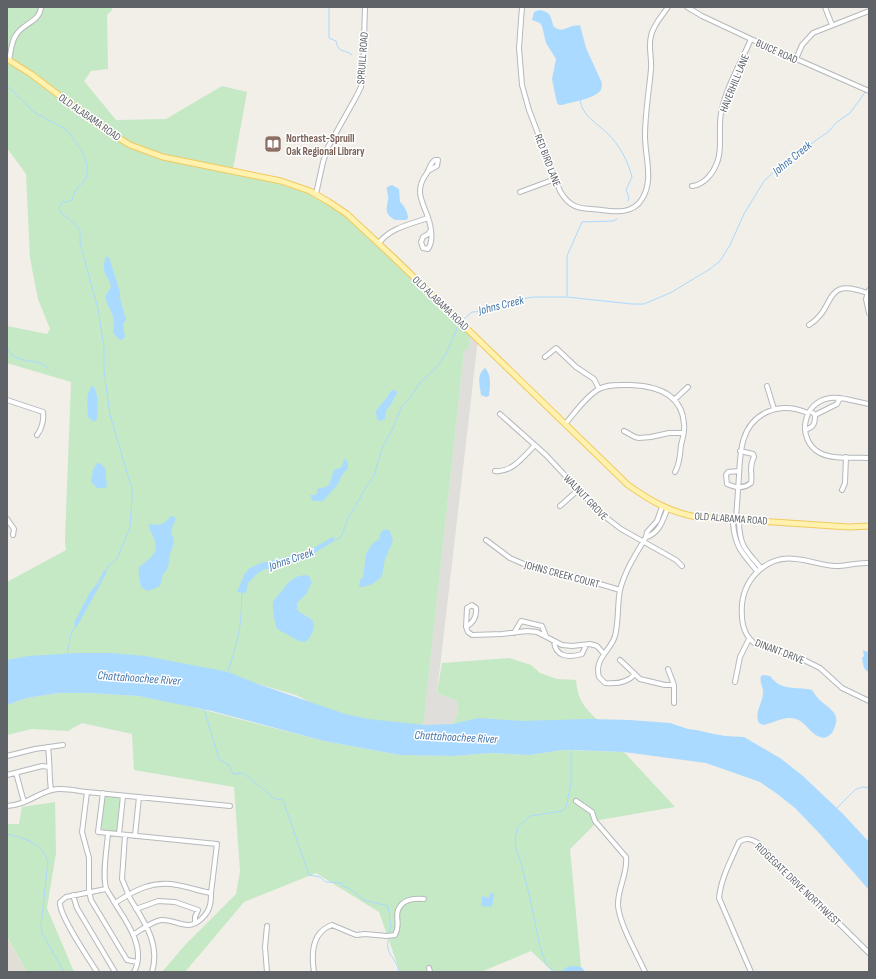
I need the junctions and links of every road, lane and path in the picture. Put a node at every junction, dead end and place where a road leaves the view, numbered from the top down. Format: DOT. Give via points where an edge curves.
graph roads {
  1 [pos="41,7"];
  2 [pos="366,7"];
  3 [pos="522,7"];
  4 [pos="668,7"];
  5 [pos="687,7"];
  6 [pos="825,7"];
  7 [pos="869,11"];
  8 [pos="832,25"];
  9 [pos="751,39"];
  10 [pos="8,59"];
  11 [pos="796,59"];
  12 [pos="869,91"];
  13 [pos="428,171"];
  14 [pos="555,179"];
  15 [pos="693,180"];
  16 [pos="520,192"];
  17 [pos="316,194"];
  18 [pos="428,218"];
  19 [pos="431,230"];
  20 [pos="379,243"];
  21 [pos="868,292"];
  22 [pos="869,313"];
  23 [pos="809,325"];
  24 [pos="545,357"];
  25 [pos="767,386"];
  26 [pos="688,388"];
  27 [pos="599,389"];
  28 [pos="840,398"];
  29 [pos="7,400"];
  30 [pos="674,400"];
  31 [pos="869,404"];
  32 [pos="774,409"];
  33 [pos="809,412"];
  34 [pos="500,414"];
  35 [pos="815,414"];
  36 [pos="565,424"];
  37 [pos="805,430"];
  38 [pos="624,431"];
  39 [pos="684,433"];
  40 [pos="37,435"];
  41 [pos="535,445"];
  42 [pos="740,451"];
  43 [pos="846,457"];
  44 [pos="869,458"];
  45 [pos="739,471"];
  46 [pos="494,472"];
  47 [pos="675,472"];
  48 [pos="738,488"];
  49 [pos="578,490"];
  50 [pos="842,490"];
  51 [pos="560,506"];
  52 [pos="665,508"];
  53 [pos="736,518"];
  54 [pos="7,519"];
  55 [pos="869,526"];
  56 [pos="13,535"];
  57 [pos="486,540"];
  58 [pos="644,542"];
  59 [pos="869,563"];
  60 [pos="682,566"];
  61 [pos="759,569"];
  62 [pos="620,590"];
  63 [pos="466,626"];
  64 [pos="514,633"];
  65 [pos="546,637"];
  66 [pos="749,639"];
  67 [pos="554,641"];
  68 [pos="586,645"];
  69 [pos="604,654"];
  70 [pos="620,660"];
  71 [pos="668,669"];
  72 [pos="634,675"];
  73 [pos="735,682"];
  74 [pos="674,685"];
  75 [pos="869,701"];
  76 [pos="674,703"];
  77 [pos="63,745"];
  78 [pos="48,747"];
  79 [pos="7,756"];
  80 [pos="49,767"];
  81 [pos="16,773"];
  82 [pos="7,775"];
  83 [pos="51,790"];
  84 [pos="87,792"];
  85 [pos="102,793"];
  86 [pos="123,796"];
  87 [pos="139,797"];
  88 [pos="576,801"];
  89 [pos="24,802"];
  90 [pos="7,806"];
  91 [pos="230,806"];
  92 [pos="108,833"];
  93 [pos="119,834"];
  94 [pos="125,835"];
  95 [pos="135,836"];
  96 [pos="106,889"];
  97 [pos="89,892"];
  98 [pos="211,893"];
  99 [pos="73,895"];
  100 [pos="128,895"];
  101 [pos="424,899"];
  102 [pos="115,902"];
  103 [pos="136,909"];
  104 [pos="196,923"];
  105 [pos="146,926"];
  106 [pos="267,926"];
  107 [pos="133,935"];
  108 [pos="869,953"];
  109 [pos="137,962"];
  110 [pos="96,972"];
  111 [pos="115,972"];
  112 [pos="134,972"];
  113 [pos="152,972"];
  114 [pos="267,972"];
  115 [pos="314,972"];
  116 [pos="646,972"];
  117 [pos="751,972"];
  1 -- 10 [label="street" via="38,17 15,36"];
  2 -- 17 [label="street, SPRUILL ROAD" via="361,87 328,147"];
  3 -- 14 [label="street, RED BIRD LANE" via="519,48 522,85"];
  4 -- 14 [label="street, RED BIRD LANE" via="650,38 651,68 644,136 648,182 642,199 636,206 625,211 577,208 564,198"];
  5 -- 9 [label="street, BUICE ROAD"];
  6 -- 8 [label="street"];
  7 -- 8 [label="street"];
  8 -- 11 [label="street" via="817,30 809,37"];
  9 -- 11 [label="street, BUICE ROAD"];
  9 -- 15 [label="street, HAVERHILL LANE" via="723,106 717,164 706,179 694,186"];
  10 -- 17 [label="main road, OLD ALABAMA ROAD" via="130,145 162,157 281,180"];
  11 -- 12 [label="street, BUICE ROAD"];
  13 -- 18 [label="street" via="423,178 420,192"];
  14 -- 16 [label="street"];
  17 -- 20 [label="main road, OLD ALABAMA ROAD" via="347,214"];
  18 -- 19 [label="street"];
  18 -- 20 [label="street" via="390,232"];
  20 -- 36 [label="main road, OLD ALABAMA ROAD"];
  21 -- 22 [label="street" via="866,305"];
  21 -- 23 [label="street" via="849,288 836,291 820,316"];
  24 -- 27 [label="street" via="556,348 576,367 594,379"];
  25 -- 32 [label="street"];
  26 -- 30 [label="street"];
  27 -- 30 [label="street" via="615,385 647,386 664,392"];
  27 -- 36 [label="street"];
  28 -- 31 [label="street"];
  28 -- 33 [label="street" via="818,402"];
  28 -- 35 [label="street" via="837,404"];
  29 -- 40 [label="street" via="43,412 42,427"];
  30 -- 39 [label="street" via="683,416"];
  32 -- 33 [label="street" via="791,408"];
  32 -- 42 [label="street" via="751,424"];
  33 -- 35 [label="street"];
  33 -- 37 [label="street"];
  34 -- 41 [label="street, WALNUT GROVE"];
  35 -- 37 [label="street" via="815,424"];
  36 -- 52 [label="main road, OLD ALABAMA ROAD" via="628,485"];
  37 -- 43 [label="street" via="815,450 827,456"];
  38 -- 39 [label="street" via="639,438"];
  39 -- 47 [label="street"];
  41 -- 46 [label="street" via="518,464"];
  41 -- 49 [label="street, WALNUT GROVE"];
  42 -- 45 [label="street"];
  42 -- 48 [label="street" via="753,454 754,457 750,464 751,483"];
  43 -- 44 [label="street"];
  43 -- 50 [label="street" via="845,483"];
  45 -- 48 [label="street"];
  45 -- 48 [label="street" via="728,472 726,475 727,484"];
  48 -- 53 [label="street"];
  49 -- 51 [label="street"];
  49 -- 58 [label="street, WALNUT GROVE" via="606,519"];
  52 -- 53 [label="main road, OLD ALABAMA ROAD" via="696,517"];
  52 -- 58 [label="street" via="658,529 646,537"];
  53 -- 55 [label="main road, OLD ALABAMA ROAD" via="849,527"];
  53 -- 61 [label="street" via="740,523 737,532 743,547"];
  54 -- 56 [label="street" via="14,529"];
  57 -- 62 [label="street, JOHNS CREEK COURT" via="510,558 526,565"];
  58 -- 60 [label="street, WALNUT GROVE"];
  58 -- 62 [label="street" via="626,571"];
  59 -- 61 [label="street" via="836,566 787,558"];
  61 -- 66 [label="street, DINANT DRIVE" via="746,588 743,598 742,622"];
  62 -- 69 [label="street" via="615,634 612,645"];
  63 -- 63 [label="street" via="468,608 474,606 476,616 472,623"];
  63 -- 64 [label="street" via="472,635"];
  64 -- 65 [label="street" via="537,632"];
  64 -- 65 [label="street" via="521,621 542,626"];
  65 -- 67 [label="street"];
  66 -- 73 [label="street" via="740,657"];
  66 -- 75 [label="street, DINANT DRIVE" via="754,643 797,656 820,668 842,688"];
  67 -- 68 [label="street" via="567,646"];
  67 -- 68 [label="street" via="554,648 557,651 574,657 582,654"];
  68 -- 69 [label="street" via="597,646"];
  69 -- 72 [label="street" via="598,668 602,682 624,682"];
  70 -- 72 [label="street"];
  71 -- 74 [label="street"];
  72 -- 74 [label="street" via="651,683"];
  74 -- 76 [label="street"];
  77 -- 78 [label="street"];
  78 -- 79 [label="street"];
  78 -- 80 [label="street"];
  80 -- 81 [label="street" via="42,766"];
  80 -- 83 [label="street"];
  81 -- 82 [label="street"];
  81 -- 89 [label="street"];
  83 -- 84 [label="street"];
  83 -- 89 [label="street"];
  84 -- 85 [label="street"];
  84 -- 97 [label="street" via="82,832 89,858"];
  85 -- 86 [label="street"];
  85 -- 92 [label="street" via="98,832"];
  86 -- 87 [label="street"];
  86 -- 93 [label="street"];
  87 -- 91 [label="street"];
  87 -- 95 [label="street"];
  88 -- 116 [label="street" via="592,812 595,821 626,857 627,864 618,906 622,921"];
  89 -- 90 [label="street"];
  92 -- 93 [label="street"];
  92 -- 96 [label="street"];
  93 -- 94 [label="street"];
  94 -- 95 [label="street"];
  94 -- 100 [label="street" via="122,879"];
  95 -- 98 [label="street" via="217,844"];
  96 -- 97 [label="street"];
  96 -- 102 [label="street"];
  97 -- 99 [label="street"];
  97 -- 109 [label="street" via="91,900 127,960"];
  98 -- 100 [label="street" via="166,883 144,887"];
  98 -- 104 [label="street" via="208,910"];
  99 -- 110 [label="street" via="66,897 59,906"];
  99 -- 111 [label="street" via="77,908"];
  100 -- 102 [label="street"];
  100 -- 103 [label="street"];
  101 -- 115 [label="street" via="414,898 403,903 398,910 399,928 395,935 356,935 332,925 324,928 318,934 313,948"];
  102 -- 107 [label="street"];
  103 -- 104 [label="street" via="158,901 175,902 198,910"];
  103 -- 105 [label="street"];
  104 -- 105 [label="street" via="188,925 162,920"];
  105 -- 107 [label="street"];
  105 -- 113 [label="street" via="154,946"];
  106 -- 114 [label="street"];
  107 -- 109 [label="street" via="138,954"];
  108 -- 117 [label="street, RIDGEGATE DRIVE NORTHWEST" via="758,843 746,839 739,842 720,886 719,898"];
  109 -- 112 [label="street"];
}
